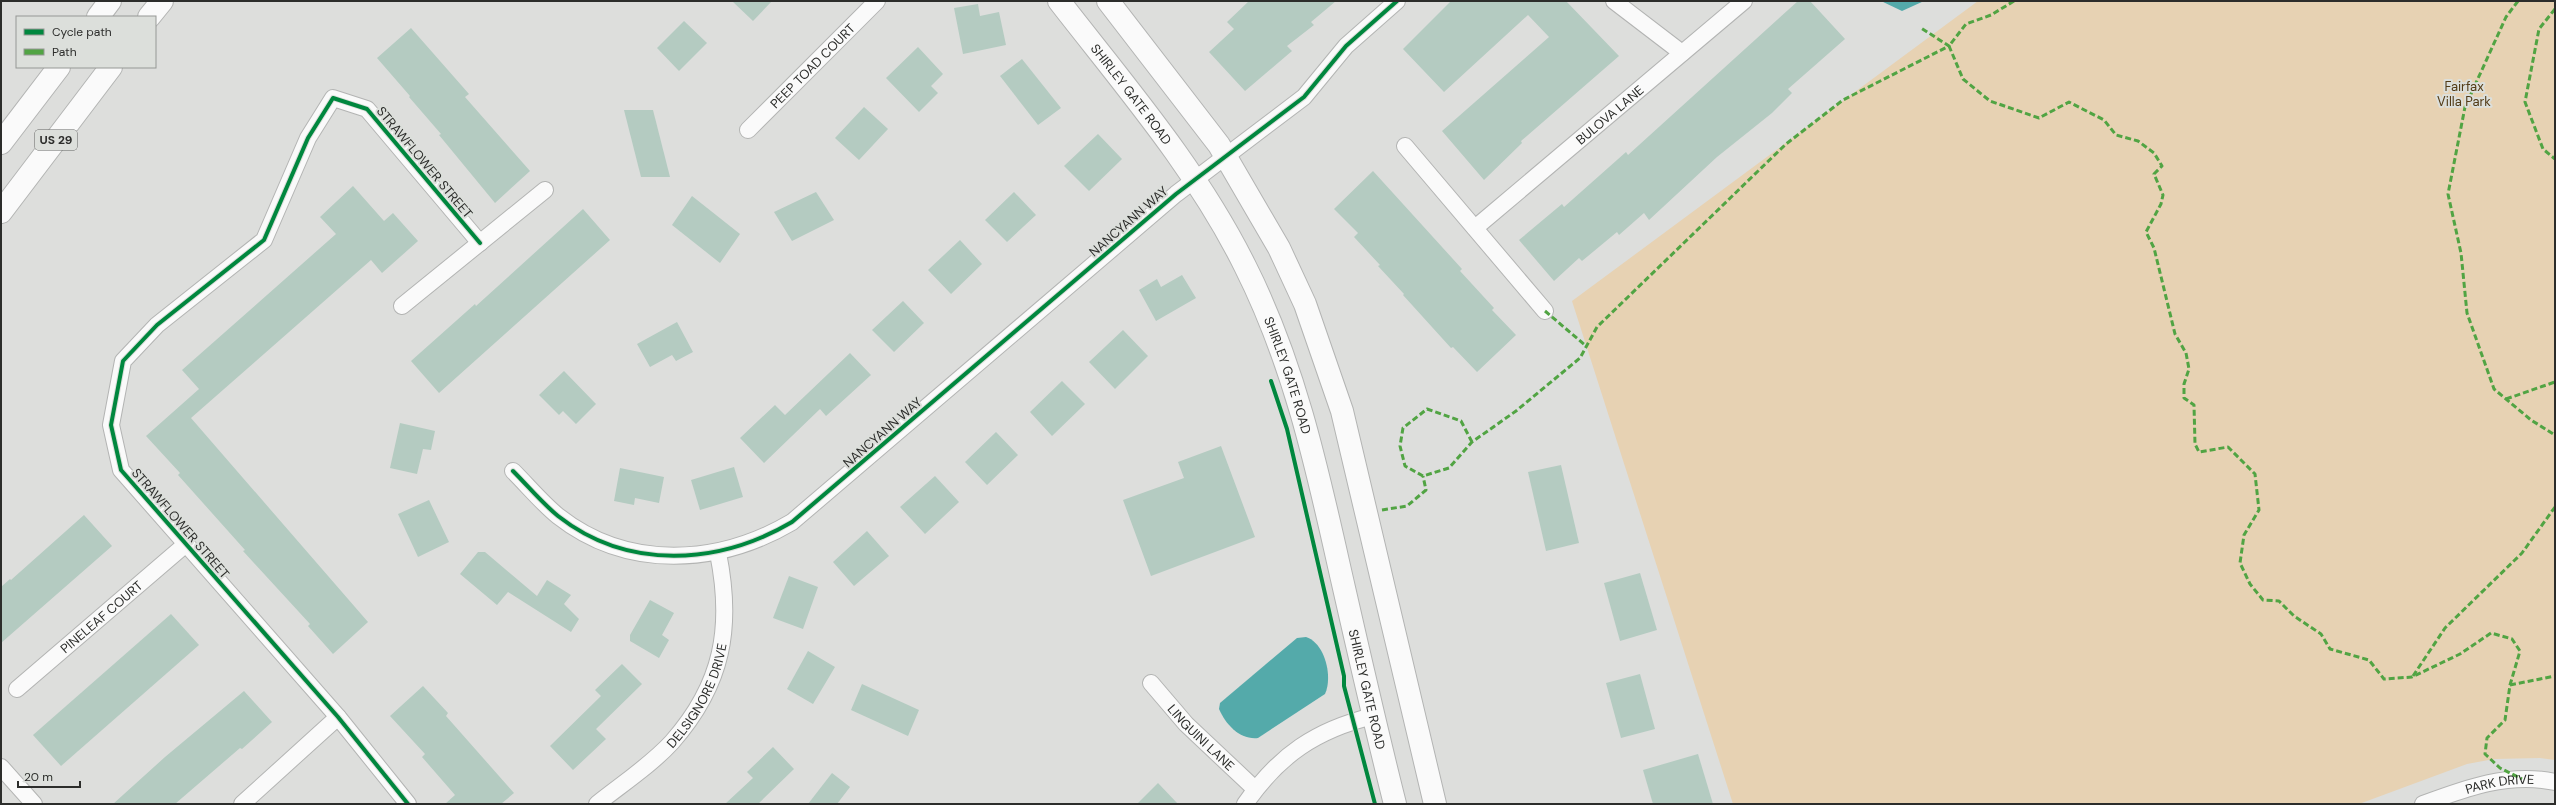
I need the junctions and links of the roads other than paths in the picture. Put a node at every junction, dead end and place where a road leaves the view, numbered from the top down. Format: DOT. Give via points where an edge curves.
graph roads {
  1 [pos="110,1"];
  2 [pos="162,1"];
  3 [pos="877,1"];
  4 [pos="1059,1"];
  5 [pos="1108,1"];
  6 [pos="1397,1"];
  7 [pos="1614,1"];
  8 [pos="1744,1"];
  9 [pos="99,16"];
  10 [pos="150,16"];
  11 [pos="1682,53"];
  12 [pos="58,68"];
  13 [pos="110,68"];
  14 [pos="748,130"];
  15 [pos="1,143"];
  16 [pos="1405,146"];
  17 [pos="1225,155"];
  18 [pos="1195,179"];
  19 [pos="545,190"];
  20 [pos="1,212"];
  21 [pos="1475,228"];
  22 [pos="480,243"];
  23 [pos="402,306"];
  24 [pos="1545,311"];
  25 [pos="513,471"];
  26 [pos="186,544"];
  27 [pos="718,553"];
  28 [pos="1151,683"];
  29 [pos="17,689"];
  30 [pos="1373,716"];
  31 [pos="338,717"];
  32 [pos="1,767"];
  33 [pos="2555,782"];
  34 [pos="1255,789"];
  35 [pos="34,804"];
  36 [pos="242,804"];
  37 [pos="408,804"];
  38 [pos="598,804"];
  39 [pos="1245,804"];
  40 [pos="1395,804"];
  41 [pos="1435,804"];
  42 [pos="2423,804"];
  1 -- 9 [label="main road"];
  2 -- 10 [label="main road"];
  3 -- 14 [label="street, PEEP TOAD COURT"];
  4 -- 18 [label="main road, SHIRLEY GATE ROAD" via="1164,135"];
  5 -- 17 [label="main road" via="1195,112"];
  6 -- 17 [label="street, NANCYANN WAY" via="1346,46 1304,97"];
  7 -- 11 [label="street"];
  8 -- 11 [label="street, BULOVA LANE"];
  11 -- 21 [label="street, BULOVA LANE"];
  12 -- 15 [label="main road, US 29"];
  13 -- 20 [label="main road, US 29"];
  16 -- 21 [label="street"];
  17 -- 18 [label="street, NANCYANN WAY"];
  17 -- 41 [label="main road" via="1279,248 1305,304 1326,360 1356,466"];
  18 -- 27 [label="street, NANCYANN WAY" via="792,522 757,541"];
  18 -- 30 [label="main road, SHIRLEY GATE ROAD" via="1245,265 1290,373 1319,475"];
  19 -- 22 [label="street"];
  21 -- 24 [label="street"];
  22 -- 23 [label="street"];
  22 -- 26 [label="street, STRAWFLOWER STREET" via="367,109 333,98 308,138 264,240 157,325 123,361 111,425 121,470"];
  25 -- 27 [label="street, NANCYANN WAY" via="557,515 585,533 610,544 656,555 680,557"];
  26 -- 29 [label="street, PINELEAF COURT"];
  26 -- 31 [label="street, STRAWFLOWER STREET"];
  27 -- 38 [label="street, DELSIGNORE DRIVE" via="724,580 726,618 718,662 709,686 691,718 671,742"];
  28 -- 34 [label="street, LINGUINI LANE" via="1186,724"];
  30 -- 34 [label="street" via="1333,727 1309,739 1274,767"];
  30 -- 40 [label="main road, SHIRLEY GATE ROAD"];
  31 -- 36 [label="street"];
  31 -- 37 [label="street, STRAWFLOWER STREET"];
  32 -- 35 [label="street"];
  33 -- 42 [label="street, PARK DRIVE" via="2540,779 2481,784"];
  34 -- 39 [label="street"];
}
